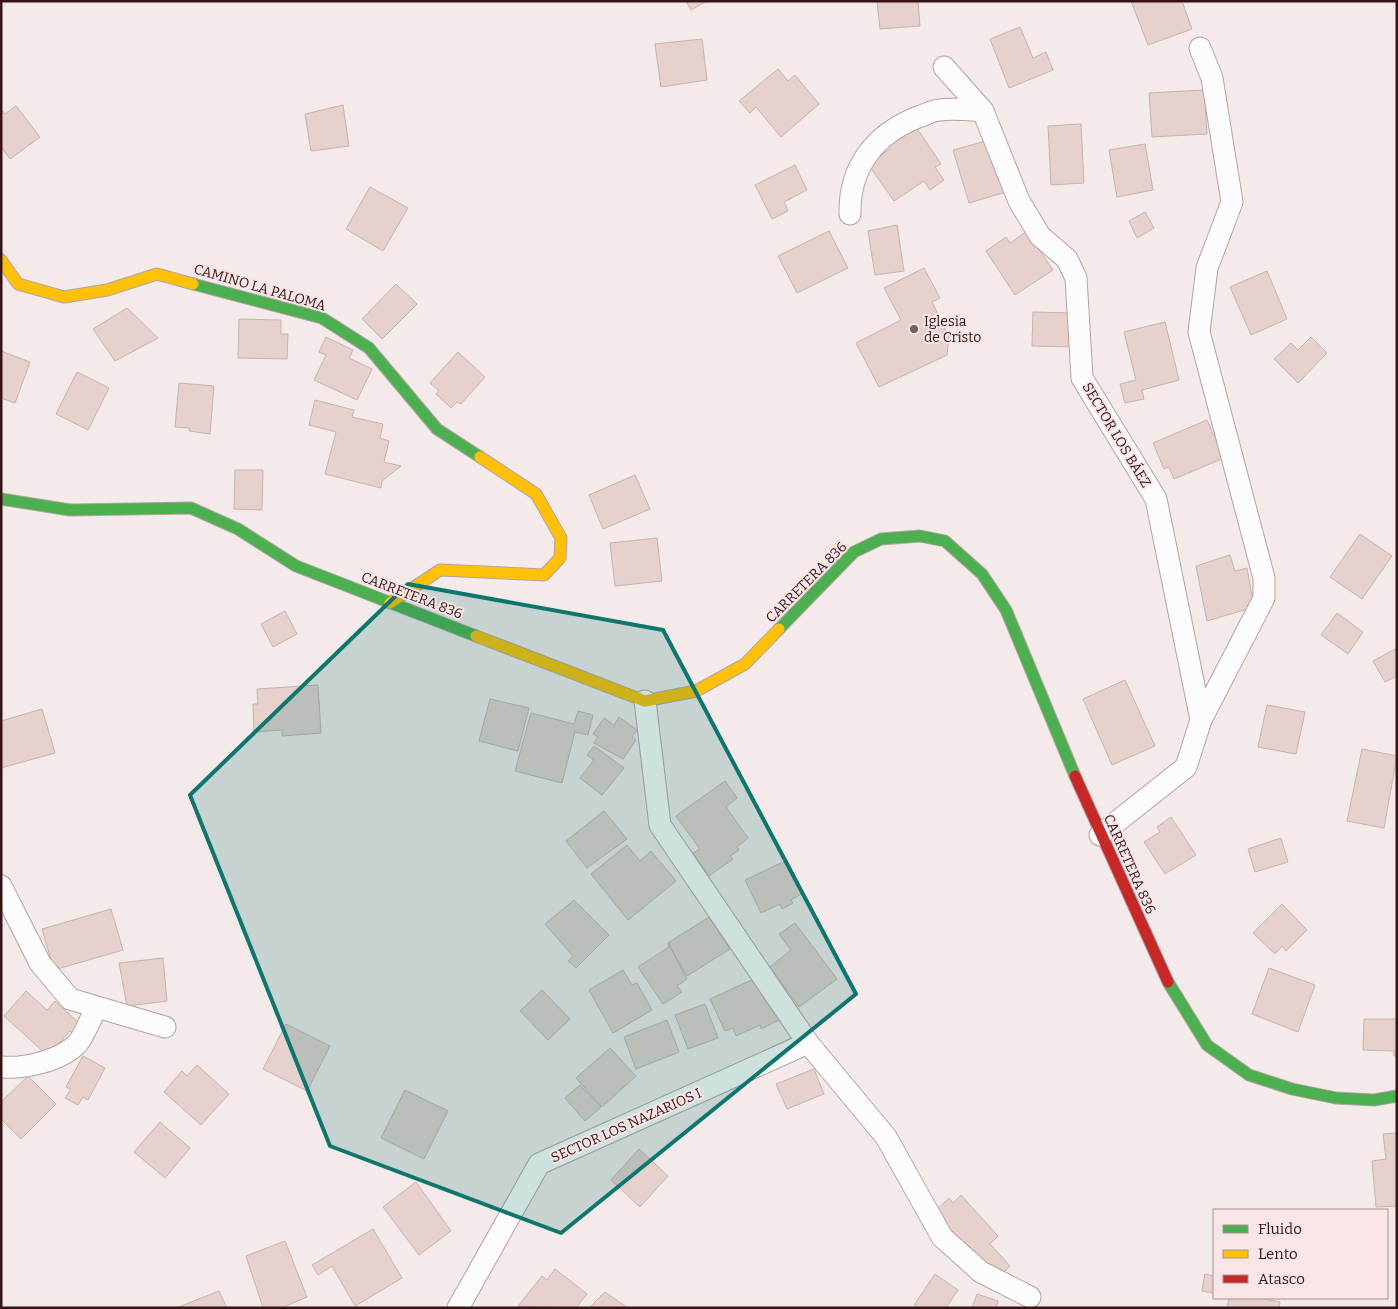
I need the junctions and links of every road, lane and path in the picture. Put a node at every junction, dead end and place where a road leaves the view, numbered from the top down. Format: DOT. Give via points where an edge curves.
graph roads {
  1 [pos="1200,48"];
  2 [pos="944,67"];
  3 [pos="983,111"];
  4 [pos="850,214"];
  5 [pos="1,260"];
  6 [pos="1,500"];
  7 [pos="390,603"];
  8 [pos="645,702"];
  9 [pos="1202,720"];
  10 [pos="1100,835"];
  11 [pos="1,886"];
  12 [pos="96,1008"];
  13 [pos="165,1027"];
  14 [pos="808,1043"];
  15 [pos="1,1067"];
  16 [pos="1397,1096"];
  17 [pos="1030,1297"];
  18 [pos="458,1308"];
  1 -- 9 [label="street" via="1212,78 1232,202 1207,268 1199,332 1264,578 1264,598"];
  2 -- 3 [label="street, SECTOR LOS BÁEZ"];
  3 -- 4 [label="street" via="939,110 906,122 878,139 856,171"];
  3 -- 9 [label="street, SECTOR LOS BÁEZ" via="1019,201 1040,236 1067,259 1076,278 1082,378 1156,499"];
  5 -- 7 [label="street, CAMINO LA PALOMA" via="18,284 64,297 107,290 157,274 322,318 369,348 437,429 536,494 562,538 560,558 544,575 440,570"];
  6 -- 7 [label="street, CARRETERA 836" via="70,510 191,508 238,529 296,566"];
  7 -- 8 [label="street, CARRETERA 836"];
  8 -- 10 [label="street, CARRETERA 836" via="696,691 745,664 854,552 882,539 920,536 945,541 982,574 1006,610"];
  8 -- 14 [label="street" via="660,825"];
  9 -- 10 [label="street" via="1186,768"];
  10 -- 16 [label="street, CARRETERA 836" via="1168,982 1207,1045 1249,1075 1292,1089 1374,1100"];
  11 -- 12 [label="street" via="40,963 70,999"];
  12 -- 13 [label="street"];
  12 -- 15 [label="street" via="77,1043 50,1060 20,1069"];
  14 -- 17 [label="street" via="886,1137 942,1237 981,1272"];
  14 -- 18 [label="street, SECTOR LOS NAZARIOS I" via="539,1164"];
}
